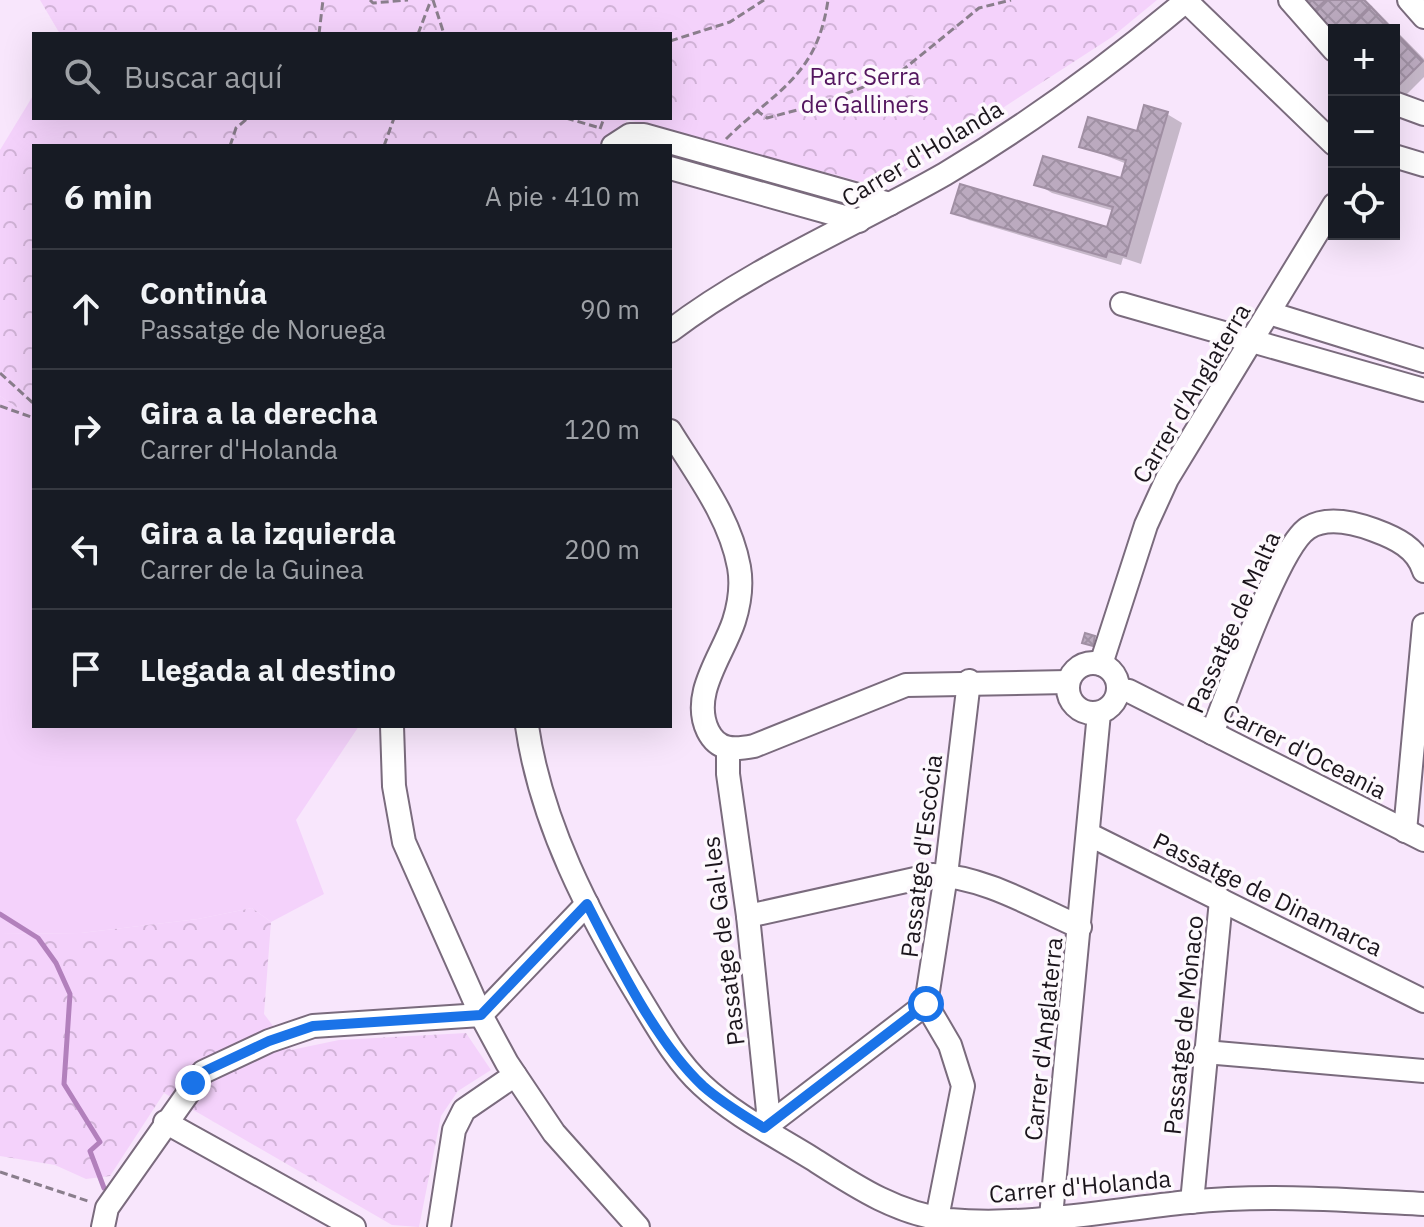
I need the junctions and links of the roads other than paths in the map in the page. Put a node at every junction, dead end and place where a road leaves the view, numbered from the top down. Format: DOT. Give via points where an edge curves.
graph roads {
  1 [pos="1290,0"];
  2 [pos="1409,0"];
  3 [pos="1187,1"];
  4 [pos="1424,17"];
  5 [pos="1328,43"];
  6 [pos="1400,105"];
  7 [pos="1424,114"];
  8 [pos="1328,138"];
  9 [pos="616,144"];
  10 [pos="1400,158"];
  11 [pos="1424,165"];
  12 [pos="672,169"];
  13 [pos="890,204"];
  14 [pos="1328,215"];
  15 [pos="859,221"];
  16 [pos="1122,304"];
  17 [pos="1269,313"];
  18 [pos="672,330"];
  19 [pos="1252,340"];
  20 [pos="1424,361"];
  21 [pos="1424,390"];
  22 [pos="672,434"];
  23 [pos="1424,571"];
  24 [pos="1424,625"];
  25 [pos="1101,664"];
  26 [pos="969,681"];
  27 [pos="1068,682"];
  28 [pos="1118,690"];
  29 [pos="1099,713"];
  30 [pos="392,728"];
  31 [pos="527,728"];
  32 [pos="1212,733"];
  33 [pos="728,749"];
  34 [pos="1088,834"];
  35 [pos="1414,836"];
  36 [pos="946,875"];
  37 [pos="1221,900"];
  38 [pos="587,904"];
  39 [pos="748,916"];
  40 [pos="1080,927"];
  41 [pos="1424,1001"];
  42 [pos="926,1004"];
  43 [pos="481,1015"];
  44 [pos="1205,1052"];
  45 [pos="1424,1071"];
  46 [pos="515,1075"];
  47 [pos="165,1122"];
  48 [pos="764,1128"];
  49 [pos="1192,1202"];
  50 [pos="1424,1204"];
  51 [pos="105,1218"];
  52 [pos="937,1218"];
  53 [pos="1050,1224"];
  54 [pos="354,1227"];
  55 [pos="439,1227"];
  56 [pos="638,1227"];
  1 -- 5 [label="street"];
  2 -- 4 [label="street"];
  3 -- 8 [label="street"];
  3 -- 13 [label="street, Carrer d'Holanda" via="1003,137"];
  6 -- 7 [label="street"];
  9 -- 13 [label="street" via="630,135 644,135"];
  10 -- 11 [label="street"];
  12 -- 15 [label="street"];
  13 -- 15 [label="street, Carrer d'Holanda"];
  14 -- 17 [label="street, Carrer d'Anglaterra"];
  15 -- 18 [label="street, Carrer d'Holanda" via="732,289"];
  16 -- 19 [label="street"];
  17 -- 19 [label="street, Carrer d'Anglaterra"];
  17 -- 20 [label="street"];
  19 -- 21 [label="street"];
  19 -- 25 [label="street, Carrer d'Anglaterra" via="1155,502"];
  22 -- 33 [label="street" via="715,504 740,570 734,621 708,680 703,710 710,735"];
  23 -- 32 [label="street, Passatge de Malta" via="1402,542 1367,527 1324,523 1302,533 1282,564"];
  24 -- 35 [label="street"];
  25 -- 27 [label="street" via="1084,664"];
  25 -- 28 [label="street" via="1113,674"];
  26 -- 27 [label="street"];
  26 -- 33 [label="street" via="906,685 772,740"];
  26 -- 36 [label="street, Passatge d'Escòcia"];
  27 -- 29 [label="street" via="1079,710"];
  28 -- 29 [label="street" via="1112,704"];
  28 -- 32 [label="street, Carrer d'Oceania"];
  29 -- 34 [label="street, Carrer d'Anglaterra"];
  30 -- 43 [label="street" via="394,786 404,842"];
  31 -- 38 [label="street, Carrer d'Holanda" via="546,807"];
  32 -- 35 [label="street, Carrer d'Oceania"];
  33 -- 39 [label="street, Passatge de Gal·les"];
  34 -- 37 [label="street, Passatge de Dinamarca"];
  34 -- 40 [label="street, Carrer d'Anglaterra"];
  36 -- 39 [label="street"];
  36 -- 40 [label="street"];
  36 -- 42 [label="street, Passatge d'Escòcia"];
  37 -- 41 [label="street, Passatge de Dinamarca"];
  37 -- 44 [label="street, Passatge de Mònaco"];
  38 -- 43 [label="street"];
  38 -- 48 [label="street, Carrer d'Holanda" via="674,1052 703,1086"];
  39 -- 48 [label="street, Passatge de Gal·les" via="768,1111"];
  40 -- 53 [label="street, Carrer d'Anglaterra"];
  42 -- 48 [label="street"];
  42 -- 52 [label="street" via="950,1045 963,1086"];
  43 -- 46 [label="street"];
  43 -- 47 [label="street" via="313,1026 292,1032 203,1072"];
  44 -- 45 [label="street"];
  44 -- 49 [label="street, Passatge de Mònaco"];
  46 -- 55 [label="street" via="464,1110 454,1130"];
  46 -- 56 [label="street" via="554,1133"];
  47 -- 51 [label="street"];
  47 -- 54 [label="street"];
  48 -- 52 [label="street, Carrer d'Holanda" via="861,1190"];
  49 -- 50 [label="street, Carrer d'Holanda"];
  49 -- 53 [label="street, Carrer d'Holanda"];
  52 -- 53 [label="street, Carrer d'Holanda"];
}
